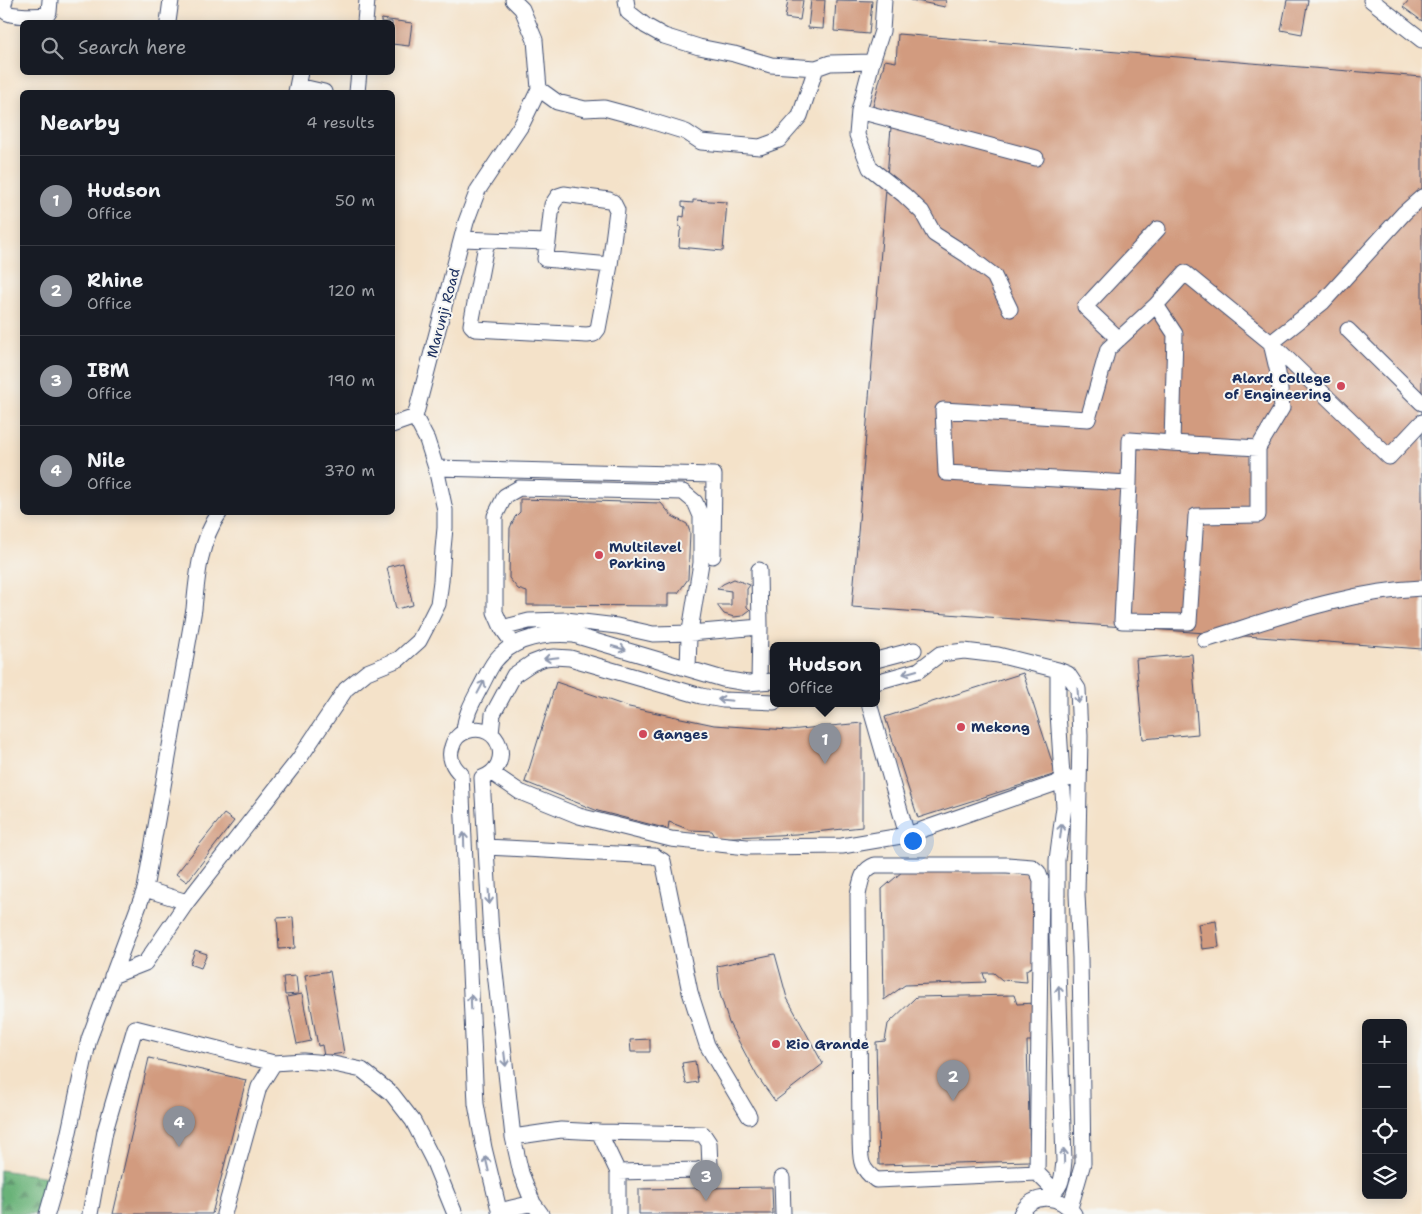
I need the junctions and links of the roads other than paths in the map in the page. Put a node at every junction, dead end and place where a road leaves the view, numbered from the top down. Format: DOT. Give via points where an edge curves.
graph roads {
  1 [pos="5,0"];
  2 [pos="50,0"];
  3 [pos="170,0"];
  4 [pos="367,0"];
  5 [pos="513,0"];
  6 [pos="626,0"];
  7 [pos="884,0"];
  8 [pos="1371,0"];
  9 [pos="168,20"];
  10 [pos="365,20"];
  11 [pos="1422,40"];
  12 [pos="872,62"];
  13 [pos="816,68"];
  14 [pos="359,75"];
  15 [pos="298,84"];
  16 [pos="539,89"];
  17 [pos="318,90"];
  18 [pos="357,90"];
  19 [pos="859,111"];
  20 [pos="1036,158"];
  21 [pos="1422,197"];
  22 [pos="1422,212"];
  23 [pos="1404,213"];
  24 [pos="1158,229"];
  25 [pos="462,239"];
  26 [pos="487,240"];
  27 [pos="548,242"];
  28 [pos="610,265"];
  29 [pos="1156,305"];
  30 [pos="1010,309"];
  31 [pos="1348,330"];
  32 [pos="1119,339"];
  33 [pos="1271,343"];
  34 [pos="1422,403"];
  35 [pos="416,417"];
  36 [pos="1422,422"];
  37 [pos="395,424"];
  38 [pos="1172,443"];
  39 [pos="1258,448"];
  40 [pos="436,468"];
  41 [pos="1129,483"];
  42 [pos="218,515"];
  43 [pos="713,556"];
  44 [pos="759,570"];
  45 [pos="1422,588"];
  46 [pos="760,627"];
  47 [pos="502,628"];
  48 [pos="690,633"];
  49 [pos="1205,640"];
  50 [pos="514,646"];
  51 [pos="914,650"];
  52 [pos="880,659"];
  53 [pos="688,668"];
  54 [pos="1058,670"];
  55 [pos="880,681"];
  56 [pos="766,682"];
  57 [pos="770,702"];
  58 [pos="870,707"];
  59 [pos="464,732"];
  60 [pos="491,734"];
  61 [pos="487,776"];
  62 [pos="1079,776"];
  63 [pos="1063,780"];
  64 [pos="907,835"];
  65 [pos="486,848"];
  66 [pos="145,889"];
  67 [pos="187,902"];
  68 [pos="112,976"];
  69 [pos="274,1063"];
  70 [pos="749,1116"];
  71 [pos="599,1132"];
  72 [pos="513,1137"];
  73 [pos="618,1172"];
  74 [pos="1037,1173"];
  75 [pos="782,1178"];
  76 [pos="1051,1195"];
  77 [pos="537,1209"];
  78 [pos="1072,1211"];
  79 [pos="500,1212"];
  80 [pos="46,1214"];
  81 [pos="90,1214"];
  82 [pos="224,1214"];
  83 [pos="455,1214"];
  84 [pos="618,1214"];
  85 [pos="783,1214"];
  86 [pos="1021,1214"];
  1 -- 2 [label="street" via="4,8 10,14 42,16 49,12"];
  3 -- 9 [label="street"];
  4 -- 10 [label="street"];
  5 -- 16 [label="street" via="522,8 535,40"];
  6 -- 13 [label="street" via="628,12 664,36 771,64"];
  7 -- 12 [label="street" via="882,31"];
  8 -- 11 [label="street"];
  12 -- 13 [label="street" via="830,63"];
  12 -- 19 [label="street"];
  13 -- 16 [label="street" via="800,116 779,140 760,147 701,142 686,132 641,118 604,108 585,109 557,102"];
  14 -- 18 [label="street"];
  15 -- 17 [label="street"];
  16 -- 25 [label="street, Marunji Road" via="522,124 478,190"];
  19 -- 20 [label="street"];
  19 -- 30 [label="street" via="858,135 870,168 922,212 934,234 994,276"];
  21 -- 23 [label="street"];
  22 -- 23 [label="street"];
  23 -- 33 [label="street" via="1323,302"];
  24 -- 32 [label="street" via="1084,307"];
  25 -- 26 [label="street"];
  25 -- 35 [label="street, Marunji Road"];
  26 -- 27 [label="street"];
  26 -- 28 [label="street" via="471,325 475,329 594,334 598,329"];
  27 -- 28 [label="street" via="545,259"];
  27 -- 28 [label="street" via="552,205 558,196 609,200 617,210"];
  29 -- 32 [label="street"];
  29 -- 33 [label="street" via="1185,273"];
  29 -- 38 [label="street" via="1175,334"];
  31 -- 34 [label="street"];
  32 -- 41 [label="street" via="1108,348 1088,419 943,410 946,474"];
  33 -- 36 [label="street" via="1389,457"];
  33 -- 39 [label="street" via="1282,408"];
  35 -- 37 [label="street"];
  35 -- 40 [label="street"];
  38 -- 39 [label="street"];
  38 -- 41 [label="street" via="1130,440"];
  39 -- 41 [label="street" via="1258,515 1196,516 1189,622 1122,621"];
  40 -- 43 [label="street" via="714,475"];
  40 -- 67 [label="street" via="446,528 441,580 438,604 419,640 399,659 367,672 346,689 300,759"];
  42 -- 66 [label="street" via="199,562 194,609"];
  44 -- 46 [label="street"];
  45 -- 49 [label="street" via="1333,601"];
  46 -- 48 [label="street"];
  46 -- 56 [label="street"];
  47 -- 48 [label="street" via="529,621 566,620 653,634"];
  47 -- 48 [label="street" via="496,612 496,516 505,496 519,488 615,490 683,492 695,502 701,516 701,563"];
  47 -- 50 [label="street"];
  48 -- 53 [label="street"];
  50 -- 53 [label="street, one-way" via="540,636 574,635"];
  59 -- 50 [label="street, one-way" via="468,710 495,661"];
  51 -- 52 [label="street"];
  53 -- 56 [label="street" via="723,679"];
  54 -- 55 [label="street, one-way" via="998,655 964,651 940,654 919,670"];
  54 -- 62 [label="street, one-way" via="1068,674 1078,689"];
  54 -- 63 [label="street"];
  57 -- 60 [label="street, one-way" via="701,696 570,658 554,657 532,663 514,675 493,714"];
  58 -- 64 [label="street"];
  59 -- 60 [label="street" via="475,729"];
  79 -- 59 [label="street, one-way" via="476,1104 461,774 451,755 456,739"];
  60 -- 61 [label="street" via="501,753 499,764"];
  61 -- 64 [label="street" via="579,816 671,839 747,847 842,846"];
  61 -- 65 [label="street"];
  62 -- 63 [label="street"];
  62 -- 78 [label="street" via="1077,894 1083,1163"];
  63 -- 64 [label="street"];
  76 -- 63 [label="street, one-way" via="1062,1183 1064,1160 1057,936 1057,860 1064,807"];
  65 -- 70 [label="street" via="654,856 663,861 690,992 707,1046"];
  65 -- 72 [label="street, one-way" via="491,935"];
  66 -- 67 [label="street"];
  66 -- 68 [label="street"];
  67 -- 68 [label="street" via="145,964"];
  68 -- 80 [label="street" via="89,1039 64,1155"];
  69 -- 81 [label="street" via="135,1028 105,1131"];
  69 -- 82 [label="street" via="259,1088"];
  69 -- 83 [label="street" via="330,1063 362,1070 392,1094 413,1121"];
  71 -- 72 [label="street" via="560,1130"];
  71 -- 73 [label="street"];
  71 -- 73 [label="street" via="703,1134 709,1143 710,1166 698,1170"];
  72 -- 77 [label="street" via="521,1173"];
  73 -- 84 [label="street"];
  74 -- 74 [label="street" via="1041,880 1038,872 1032,867 1007,865 875,865 868,868 862,875 858,895 860,1137 861,1160 866,1173 876,1180"];
  74 -- 76 [label="street"];
  75 -- 85 [label="street"];
  76 -- 78 [label="street"];
  76 -- 86 [label="street" via="1029,1204"];
  77 -- 79 [label="street"];
}
